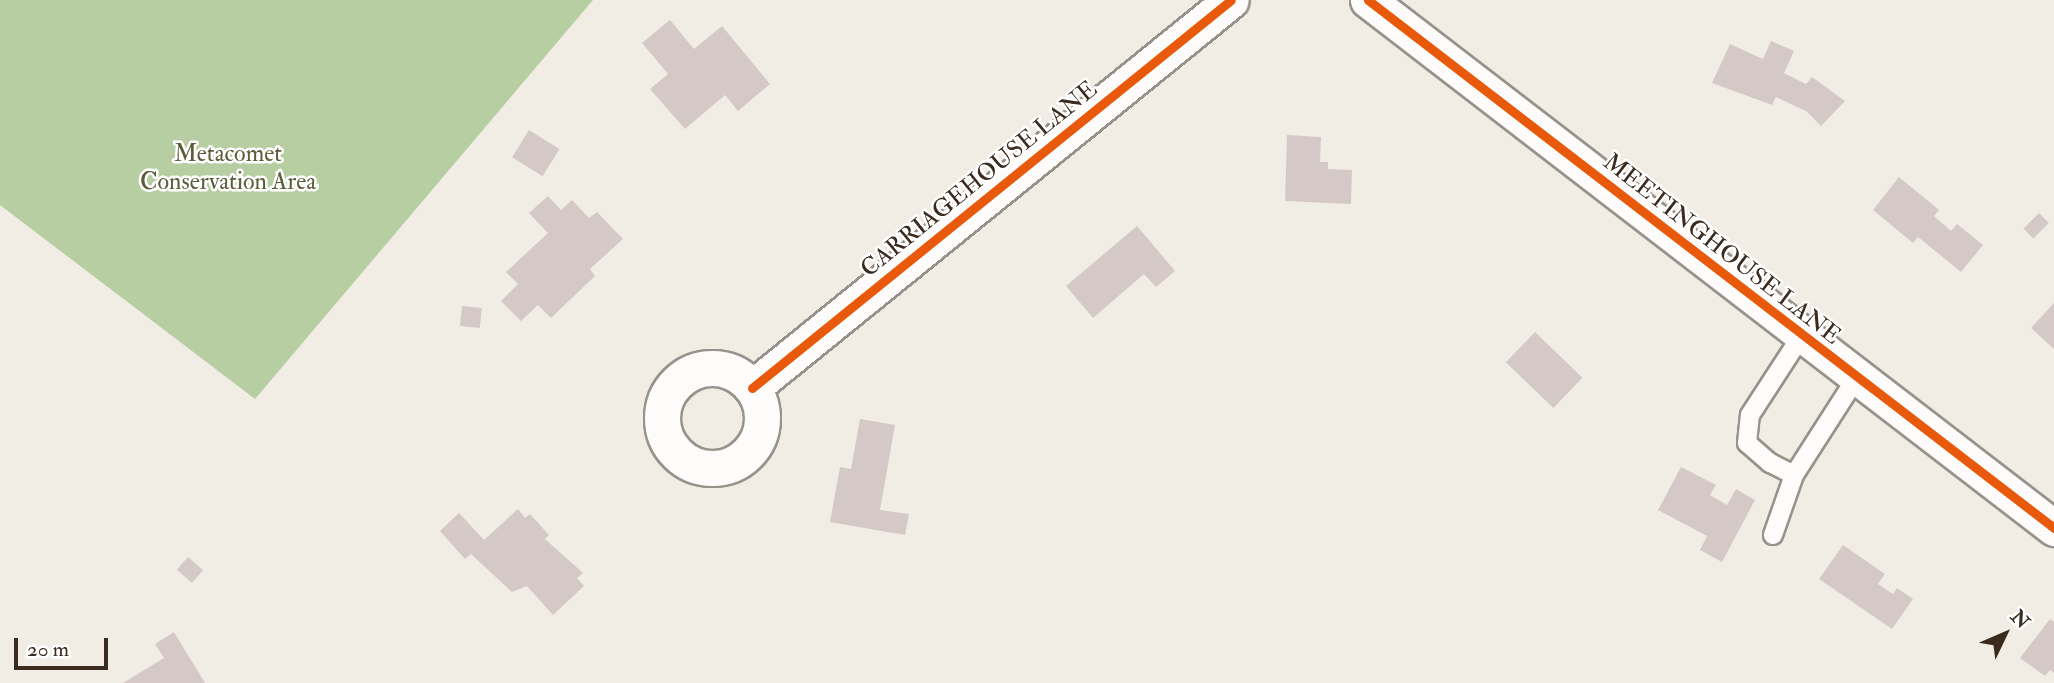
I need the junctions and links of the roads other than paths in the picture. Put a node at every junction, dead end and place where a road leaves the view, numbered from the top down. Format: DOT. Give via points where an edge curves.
graph roads {
  1 [pos="1231,0"];
  2 [pos="1368,0"];
  3 [pos="1802,335"];
  4 [pos="1857,377"];
  5 [pos="752,388"];
  6 [pos="1794,475"];
  7 [pos="2054,528"];
  8 [pos="1773,535"];
  1 -- 5 [label="street, CARRIAGEHOUSE LANE"];
  2 -- 3 [label="street, MEETINGHOUSE LANE"];
  3 -- 4 [label="street, MEETINGHOUSE LANE"];
  3 -- 6 [label="lane" via="1750,415 1747,443 1770,463"];
  4 -- 6 [label="lane"];
  4 -- 7 [label="street, MEETINGHOUSE LANE"];
  6 -- 8 [label="lane"];
}
